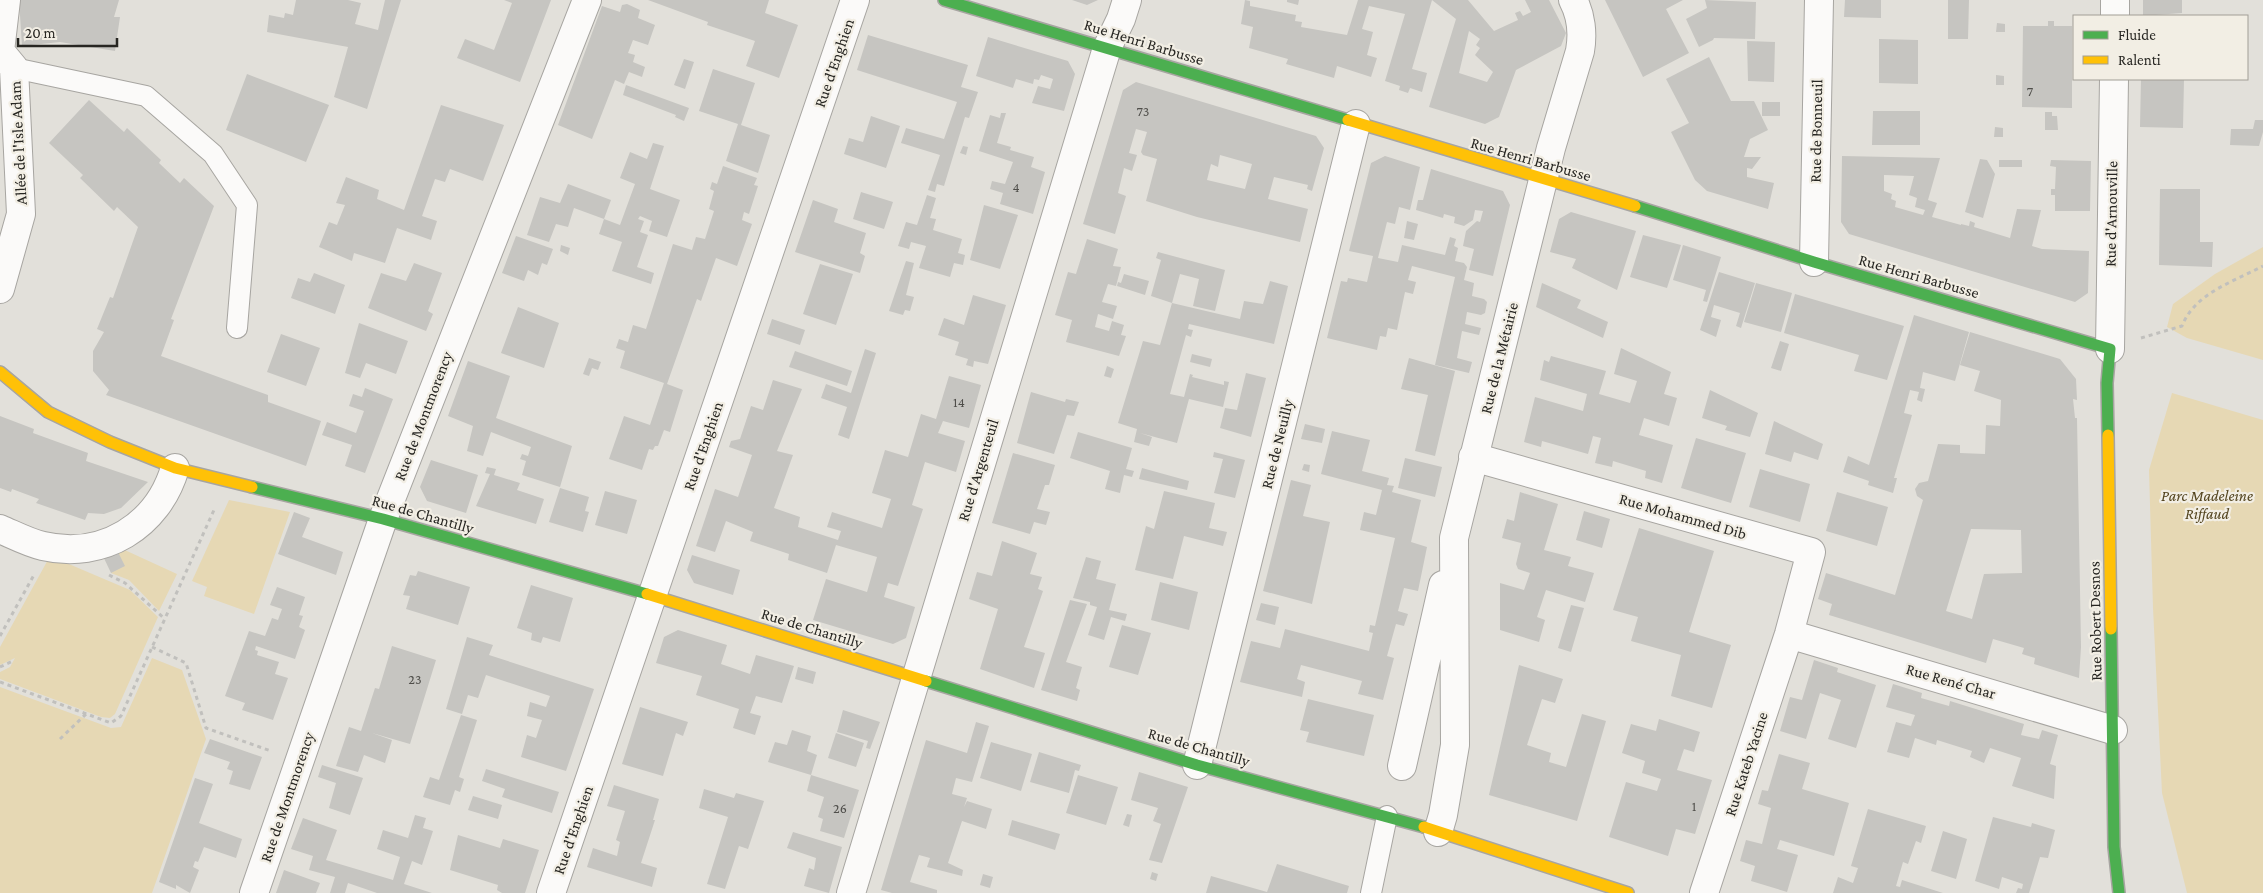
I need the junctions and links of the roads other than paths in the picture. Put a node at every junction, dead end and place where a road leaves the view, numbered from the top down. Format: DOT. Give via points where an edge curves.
graph roads {
  1 [pos="6,0"];
  2 [pos="587,0"];
  3 [pos="855,0"];
  4 [pos="944,0"];
  5 [pos="1127,0"];
  6 [pos="1573,0"];
  7 [pos="1819,0"];
  8 [pos="2115,0"];
  9 [pos="2114,15"];
  10 [pos="1107,48"];
  11 [pos="14,68"];
  12 [pos="2114,80"];
  13 [pos="8,115"];
  14 [pos="1356,124"];
  15 [pos="1544,179"];
  16 [pos="1814,262"];
  17 [pos="0,290"];
  18 [pos="237,328"];
  19 [pos="2110,349"];
  20 [pos="0,372"];
  21 [pos="1474,457"];
  22 [pos="175,468"];
  23 [pos="383,518"];
  24 [pos="0,529"];
  25 [pos="1454,538"];
  26 [pos="652,596"];
  27 [pos="1788,634"];
  28 [pos="915,678"];
  29 [pos="2113,730"];
  30 [pos="1197,765"];
  31 [pos="1402,766"];
  32 [pos="1387,816"];
  33 [pos="1438,832"];
  34 [pos="254,893"];
  35 [pos="551,893"];
  36 [pos="851,893"];
  37 [pos="1371,893"];
  38 [pos="1628,893"];
  39 [pos="1704,893"];
  40 [pos="2119,893"];
  1 -- 11 [label="street, Allée de l'Isle Adam" via="0,51"];
  2 -- 23 [label="street, Rue de Montmorency"];
  3 -- 26 [label="street, Rue d'Enghien"];
  4 -- 10 [label="street, Rue Henri Barbusse"];
  5 -- 10 [label="street, Rue d'Argenteuil"];
  6 -- 15 [label="street, Rue de la Métairie" via="1583,37"];
  7 -- 16 [label="street, Rue de Bonneuil"];
  8 -- 9 [label="street"];
  10 -- 14 [label="street, Rue Henri Barbusse"];
  10 -- 28 [label="street, Rue d'Argenteuil"];
  11 -- 13 [label="street, Allée de l'Isle Adam"];
  11 -- 18 [label="lane" via="146,96 213,154 247,205"];
  12 -- 19 [label="street, Rue d'Arnouville"];
  13 -- 17 [label="street, Allée de l'Isle Adam" via="21,214"];
  14 -- 15 [label="street, Rue Henri Barbusse"];
  14 -- 30 [label="street, Rue de Neuilly"];
  15 -- 16 [label="street, Rue Henri Barbusse"];
  15 -- 21 [label="street, Rue de la Métairie"];
  16 -- 19 [label="street, Rue Henri Barbusse"];
  19 -- 29 [label="street, Rue Robert Desnos"];
  20 -- 22 [label="street, Rue de Chantilly" via="48,412"];
  21 -- 25 [label="street, Rue de la Métairie"];
  21 -- 27 [label="street, Rue Mohammed Dib" via="1811,552"];
  22 -- 23 [label="street, Rue de Chantilly"];
  22 -- 24 [label="street" via="147,519 121,538 81,549 50,547"];
  23 -- 26 [label="street, Rue de Chantilly"];
  23 -- 34 [label="street, Rue de Montmorency"];
  25 -- 31 [label="street, Rue de la Métairie"];
  25 -- 33 [label="street, Rue de la Métairie" via="1455,745"];
  26 -- 28 [label="street, Rue de Chantilly"];
  26 -- 35 [label="street, Rue d'Enghien"];
  27 -- 29 [label="street, Rue René Char"];
  27 -- 39 [label="street, Rue Kateb Yacine"];
  28 -- 30 [label="street, Rue de Chantilly"];
  28 -- 36 [label="street, Rue d'Argenteuil"];
  29 -- 40 [label="street, Rue Robert Desnos" via="2114,847"];
  30 -- 32 [label="street, Rue de Chantilly"];
  32 -- 33 [label="street, Rue de Chantilly"];
  32 -- 37 [label="lane"];
  33 -- 38 [label="street, Rue de Chantilly"];
}
